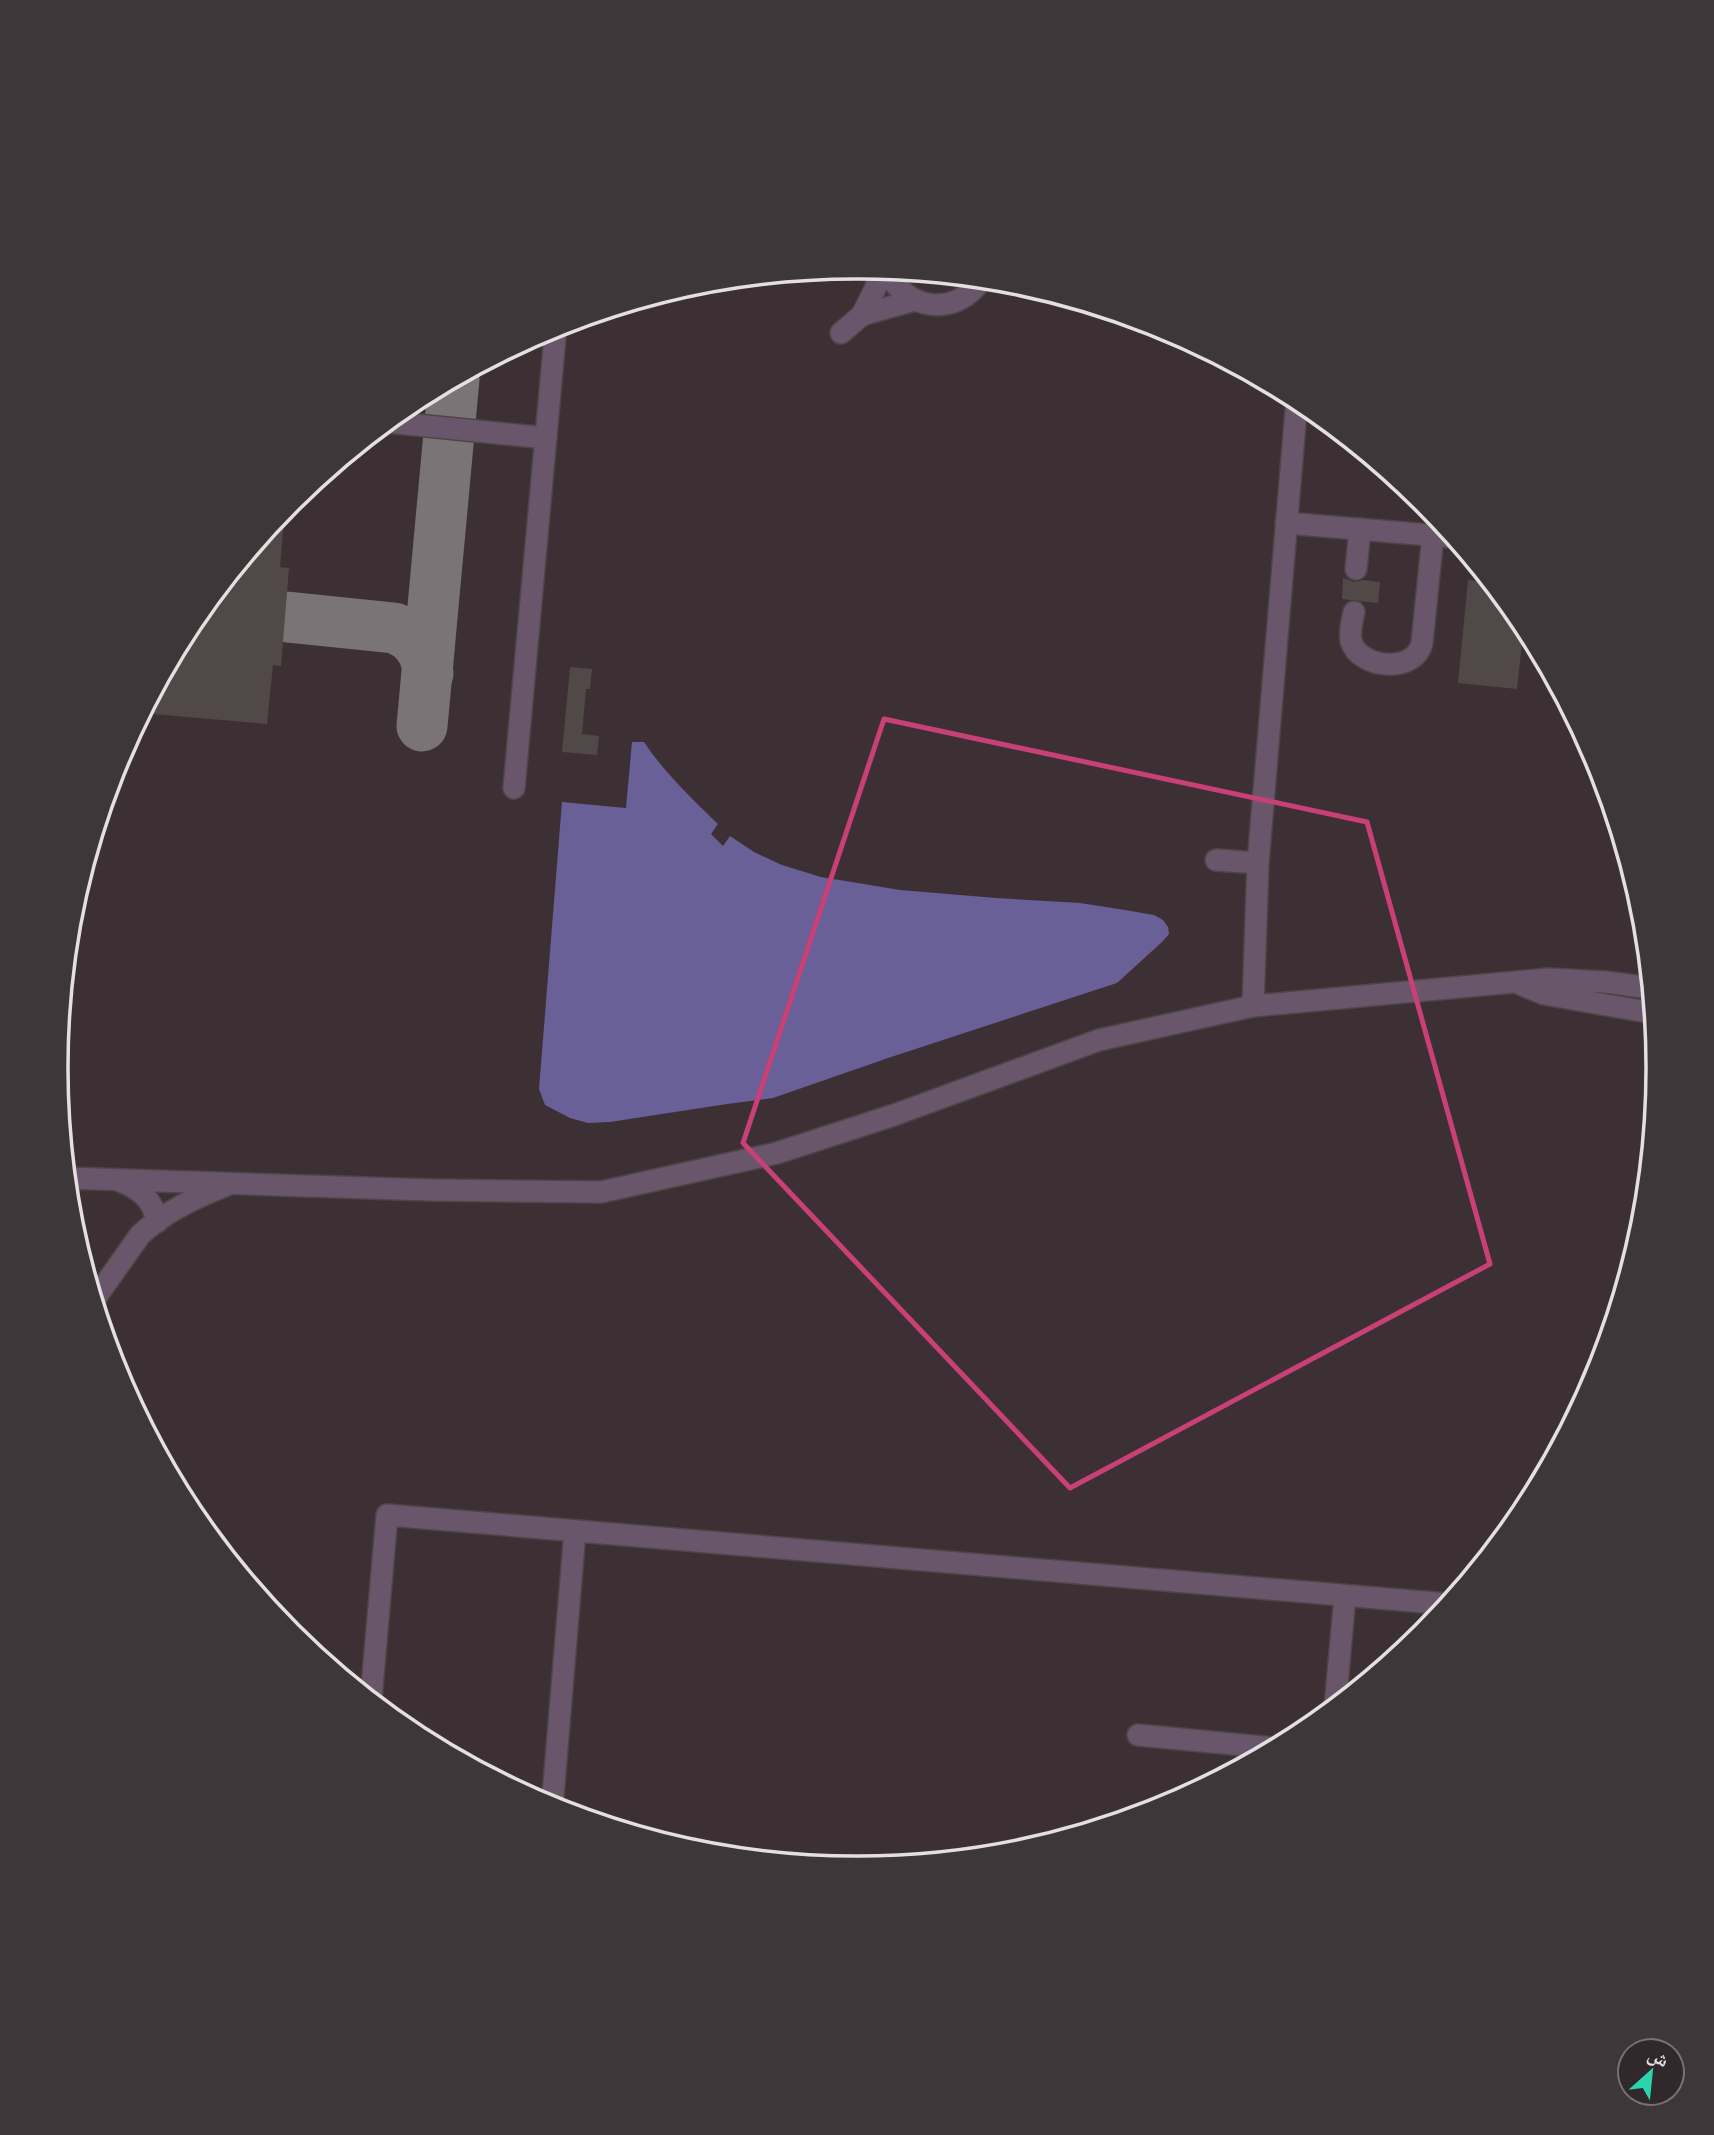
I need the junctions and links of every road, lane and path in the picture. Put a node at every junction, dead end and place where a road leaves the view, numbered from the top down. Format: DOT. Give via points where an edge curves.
graph roads {
  1 [pos="879,279"];
  2 [pos="891,280"];
  3 [pos="976,288"];
  4 [pos="915,300"];
  5 [pos="862,315"];
  6 [pos="841,333"];
  7 [pos="555,339"];
  8 [pos="1296,413"];
  9 [pos="403,424"];
  10 [pos="546,438"];
  11 [pos="1286,523"];
  12 [pos="1360,529"];
  13 [pos="1439,536"];
  14 [pos="1442,539"];
  15 [pos="1356,569"];
  16 [pos="1353,612"];
  17 [pos="514,788"];
  18 [pos="1216,860"];
  19 [pos="1258,863"];
  20 [pos="1518,983"];
  21 [pos="1641,987"];
  22 [pos="1253,1006"];
  23 [pos="1644,1011"];
  24 [pos="76,1178"];
  25 [pos="115,1179"];
  26 [pos="232,1183"];
  27 [pos="157,1222"];
  28 [pos="101,1291"];
  29 [pos="575,1531"];
  30 [pos="1345,1595"];
  31 [pos="1436,1603"];
  32 [pos="371,1688"];
  33 [pos="1336,1694"];
  34 [pos="1138,1735"];
  35 [pos="1258,1746"];
  36 [pos="553,1795"];
  1 -- 5 [label="lane"];
  2 -- 4 [label="lane"];
  3 -- 4 [label="lane" via="942,305"];
  4 -- 5 [label="lane"];
  5 -- 6 [label="lane"];
  7 -- 10 [label="lane"];
  8 -- 11 [label="lane"];
  9 -- 10 [label="lane"];
  10 -- 17 [label="lane"];
  11 -- 12 [label="lane"];
  11 -- 19 [label="lane"];
  12 -- 13 [label="lane"];
  12 -- 15 [label="lane"];
  14 -- 16 [label="lane" via="1416,655 1405,663 1362,657 1351,641"];
  18 -- 19 [label="lane"];
  19 -- 22 [label="lane"];
  20 -- 21 [label="lane" via="1577,979"];
  20 -- 22 [label="lane"];
  20 -- 23 [label="lane" via="1544,994"];
  22 -- 26 [label="lane" via="1099,1040 777,1153 601,1192"];
  24 -- 25 [label="lane"];
  25 -- 26 [label="lane"];
  25 -- 27 [label="lane" via="146,1196"];
  26 -- 27 [label="lane"];
  27 -- 28 [label="lane" via="141,1235"];
  29 -- 30 [label="lane"];
  29 -- 32 [label="lane" via="387,1515"];
  29 -- 36 [label="lane"];
  30 -- 31 [label="lane"];
  30 -- 33 [label="lane"];
  34 -- 35 [label="lane"];
}
